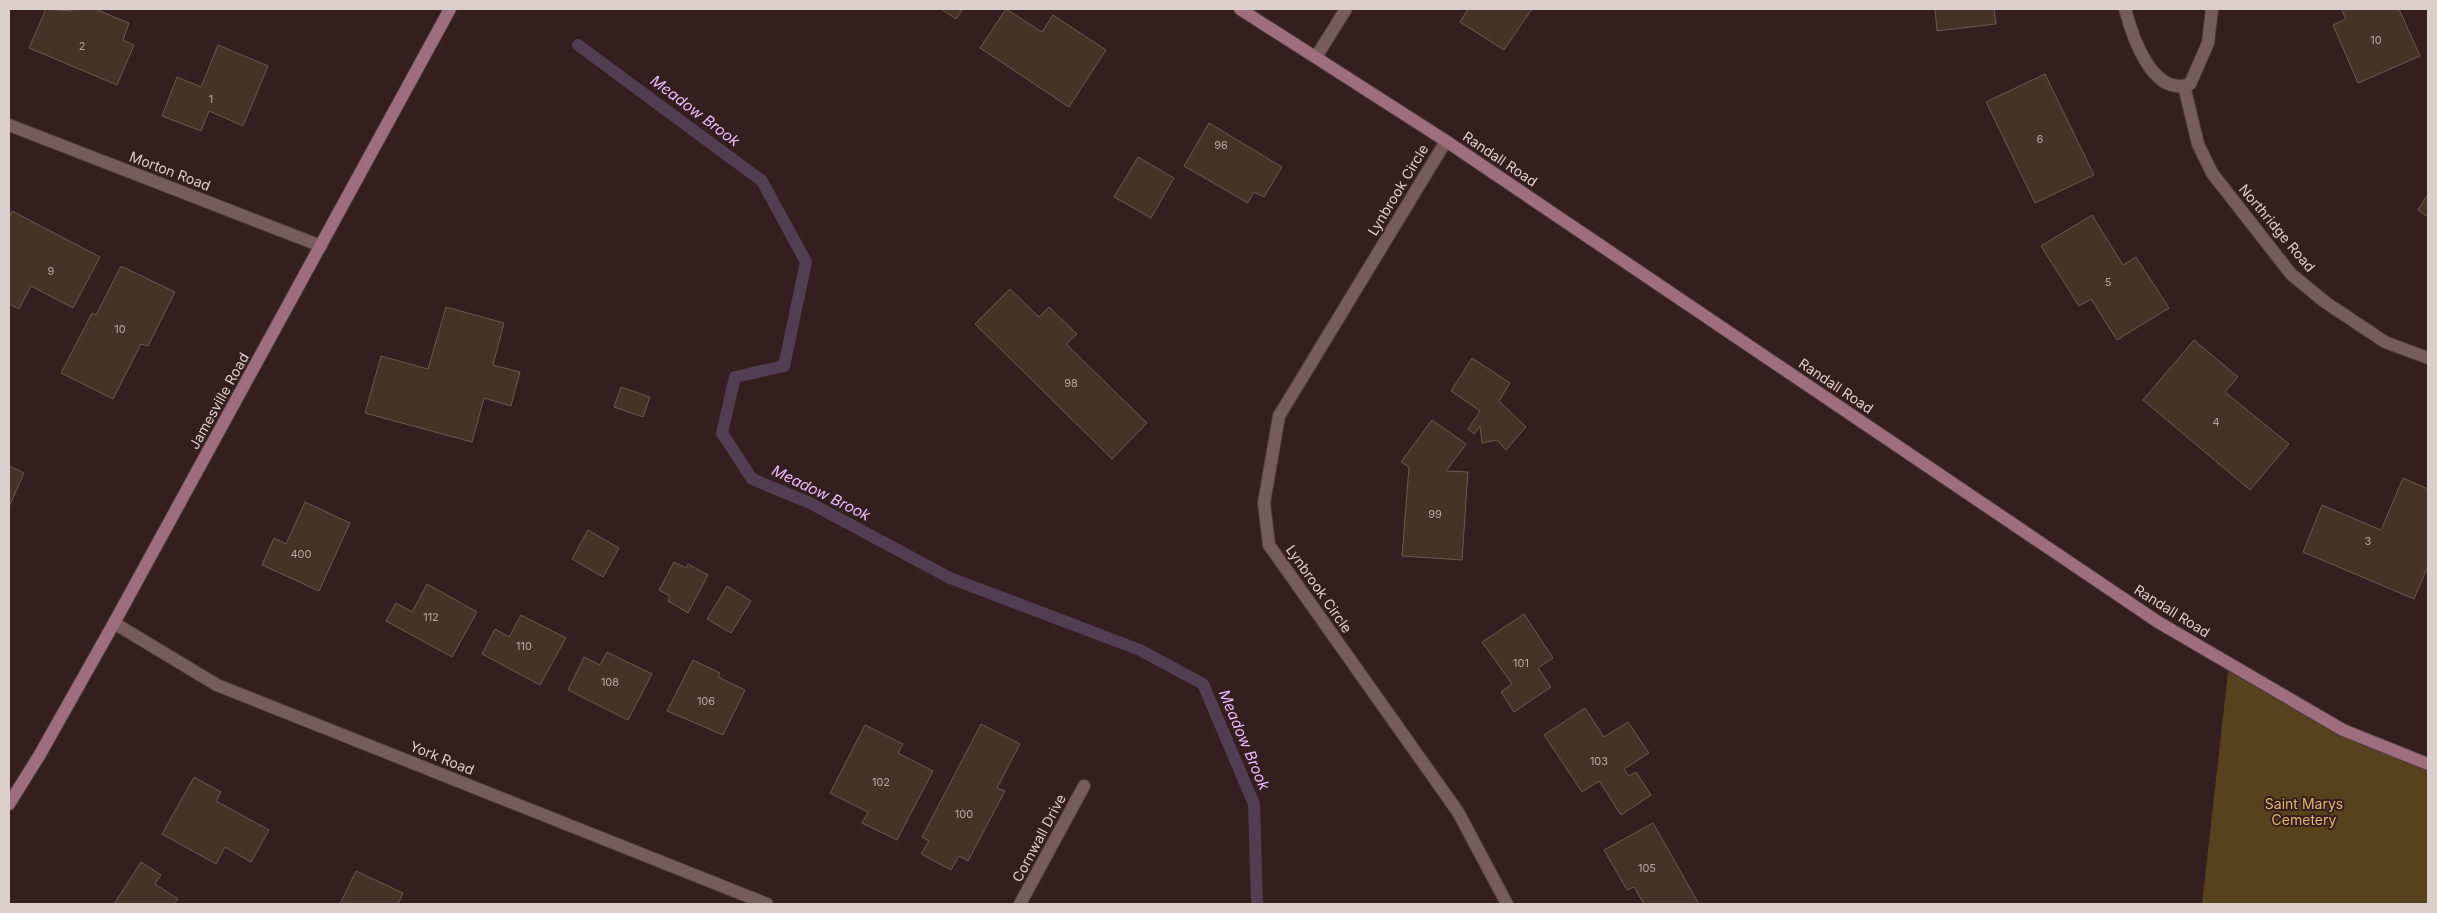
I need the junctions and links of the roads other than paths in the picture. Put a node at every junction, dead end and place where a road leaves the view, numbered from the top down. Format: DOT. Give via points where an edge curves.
graph roads {
  1 [pos="450,9"];
  2 [pos="1240,9"];
  3 [pos="1346,9"];
  4 [pos="2125,9"];
  5 [pos="2212,9"];
  6 [pos="1316,57"];
  7 [pos="2184,86"];
  8 [pos="9,125"];
  9 [pos="1446,141"];
  10 [pos="321,246"];
  11 [pos="2428,358"];
  12 [pos="114,623"];
  13 [pos="2428,764"];
  14 [pos="1084,786"];
  15 [pos="9,804"];
  16 [pos="767,904"];
  17 [pos="1020,904"];
  18 [pos="1507,904"];
  1 -- 10 [label="street, Jamesville Road"];
  2 -- 6 [label="street, Randall Road"];
  3 -- 6 [label="street"];
  4 -- 7 [label="street" via="2132,34 2149,68 2167,83"];
  5 -- 7 [label="street" via="2208,43 2190,84"];
  6 -- 9 [label="street, Randall Road"];
  7 -- 11 [label="street, Northridge Road" via="2198,144 2212,173 2291,274 2325,302 2385,342"];
  8 -- 10 [label="street, Morton Road"];
  9 -- 13 [label="street, Randall Road" via="2158,622 2343,730"];
  9 -- 18 [label="street, Lynbrook Circle" via="1279,416 1264,503 1269,545 1458,812"];
  10 -- 12 [label="street, Jamesville Road"];
  12 -- 15 [label="street, Jamesville Road"];
  12 -- 16 [label="street, York Road" via="217,685"];
  14 -- 17 [label="street, Cornwall Drive"];
}
